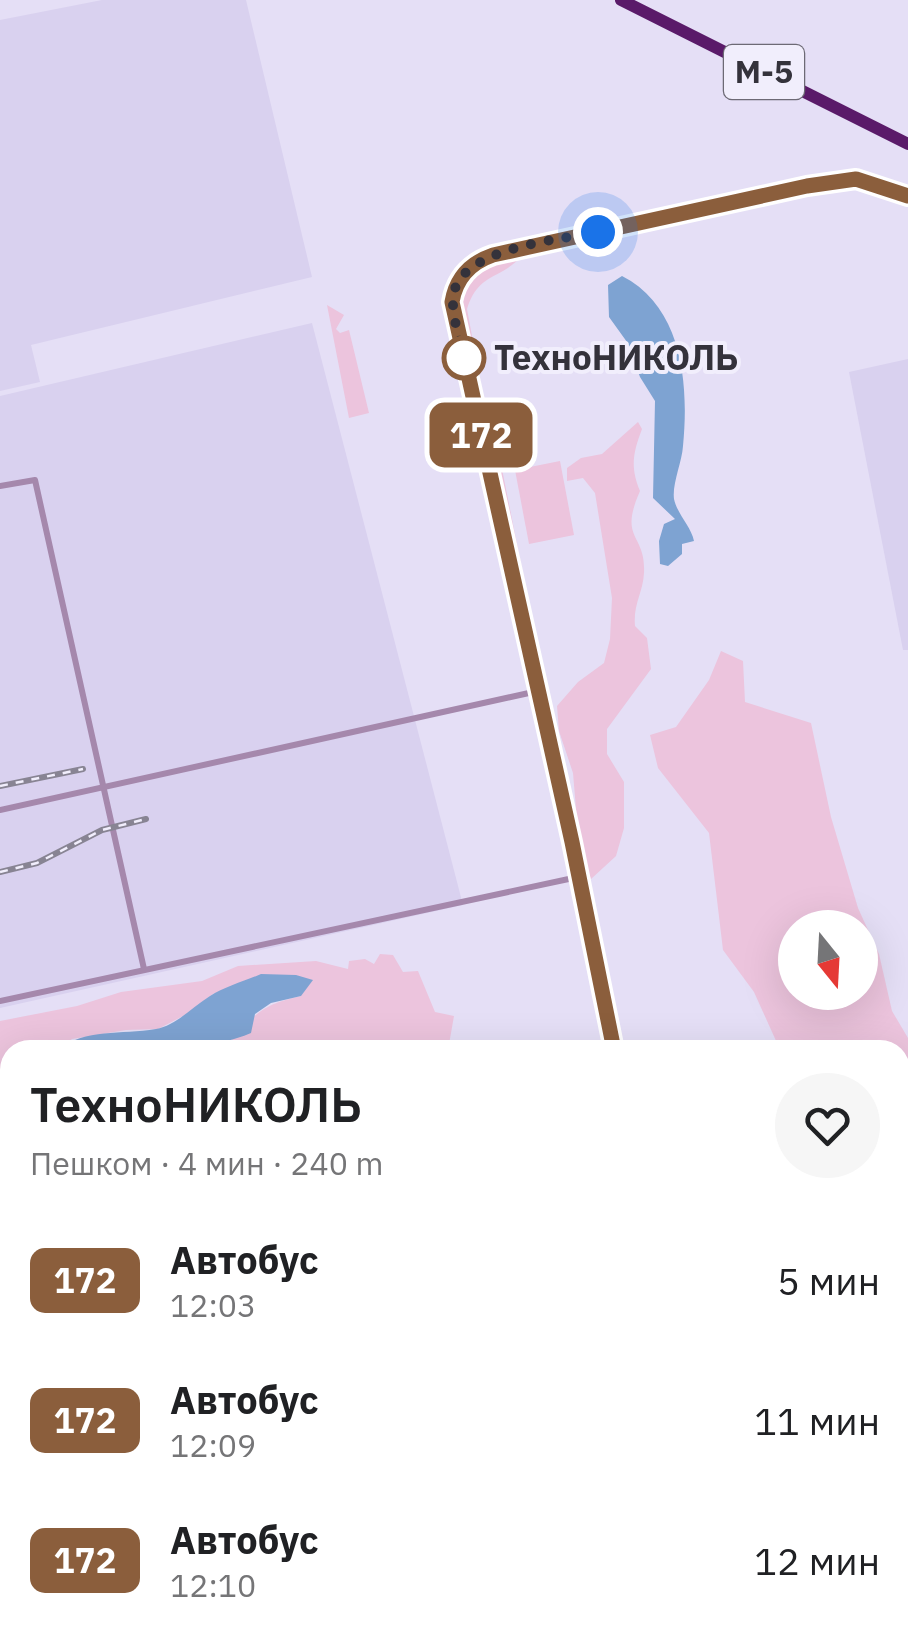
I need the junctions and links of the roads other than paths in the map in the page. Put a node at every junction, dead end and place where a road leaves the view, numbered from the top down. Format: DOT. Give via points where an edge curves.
graph roads {
  1 [pos="621,0"];
  2 [pos="908,144"];
  3 [pos="908,196"];
  4 [pos="0,486"];
  5 [pos="538,691"];
  6 [pos="104,788"];
  7 [pos="0,810"];
  8 [pos="580,877"];
  9 [pos="144,969"];
  10 [pos="0,1001"];
  11 [pos="612,1040"];
  1 -- 2 [label="highway, М-5"];
  3 -- 5 [label="street" via="856,179 807,186 500,253 466,270 452,302"];
  4 -- 6 [label="street" via="34,480"];
  5 -- 6 [label="street"];
  5 -- 8 [label="street"];
  6 -- 7 [label="street"];
  6 -- 9 [label="street"];
  8 -- 9 [label="street"];
  8 -- 11 [label="street"];
  9 -- 10 [label="street"];
}
